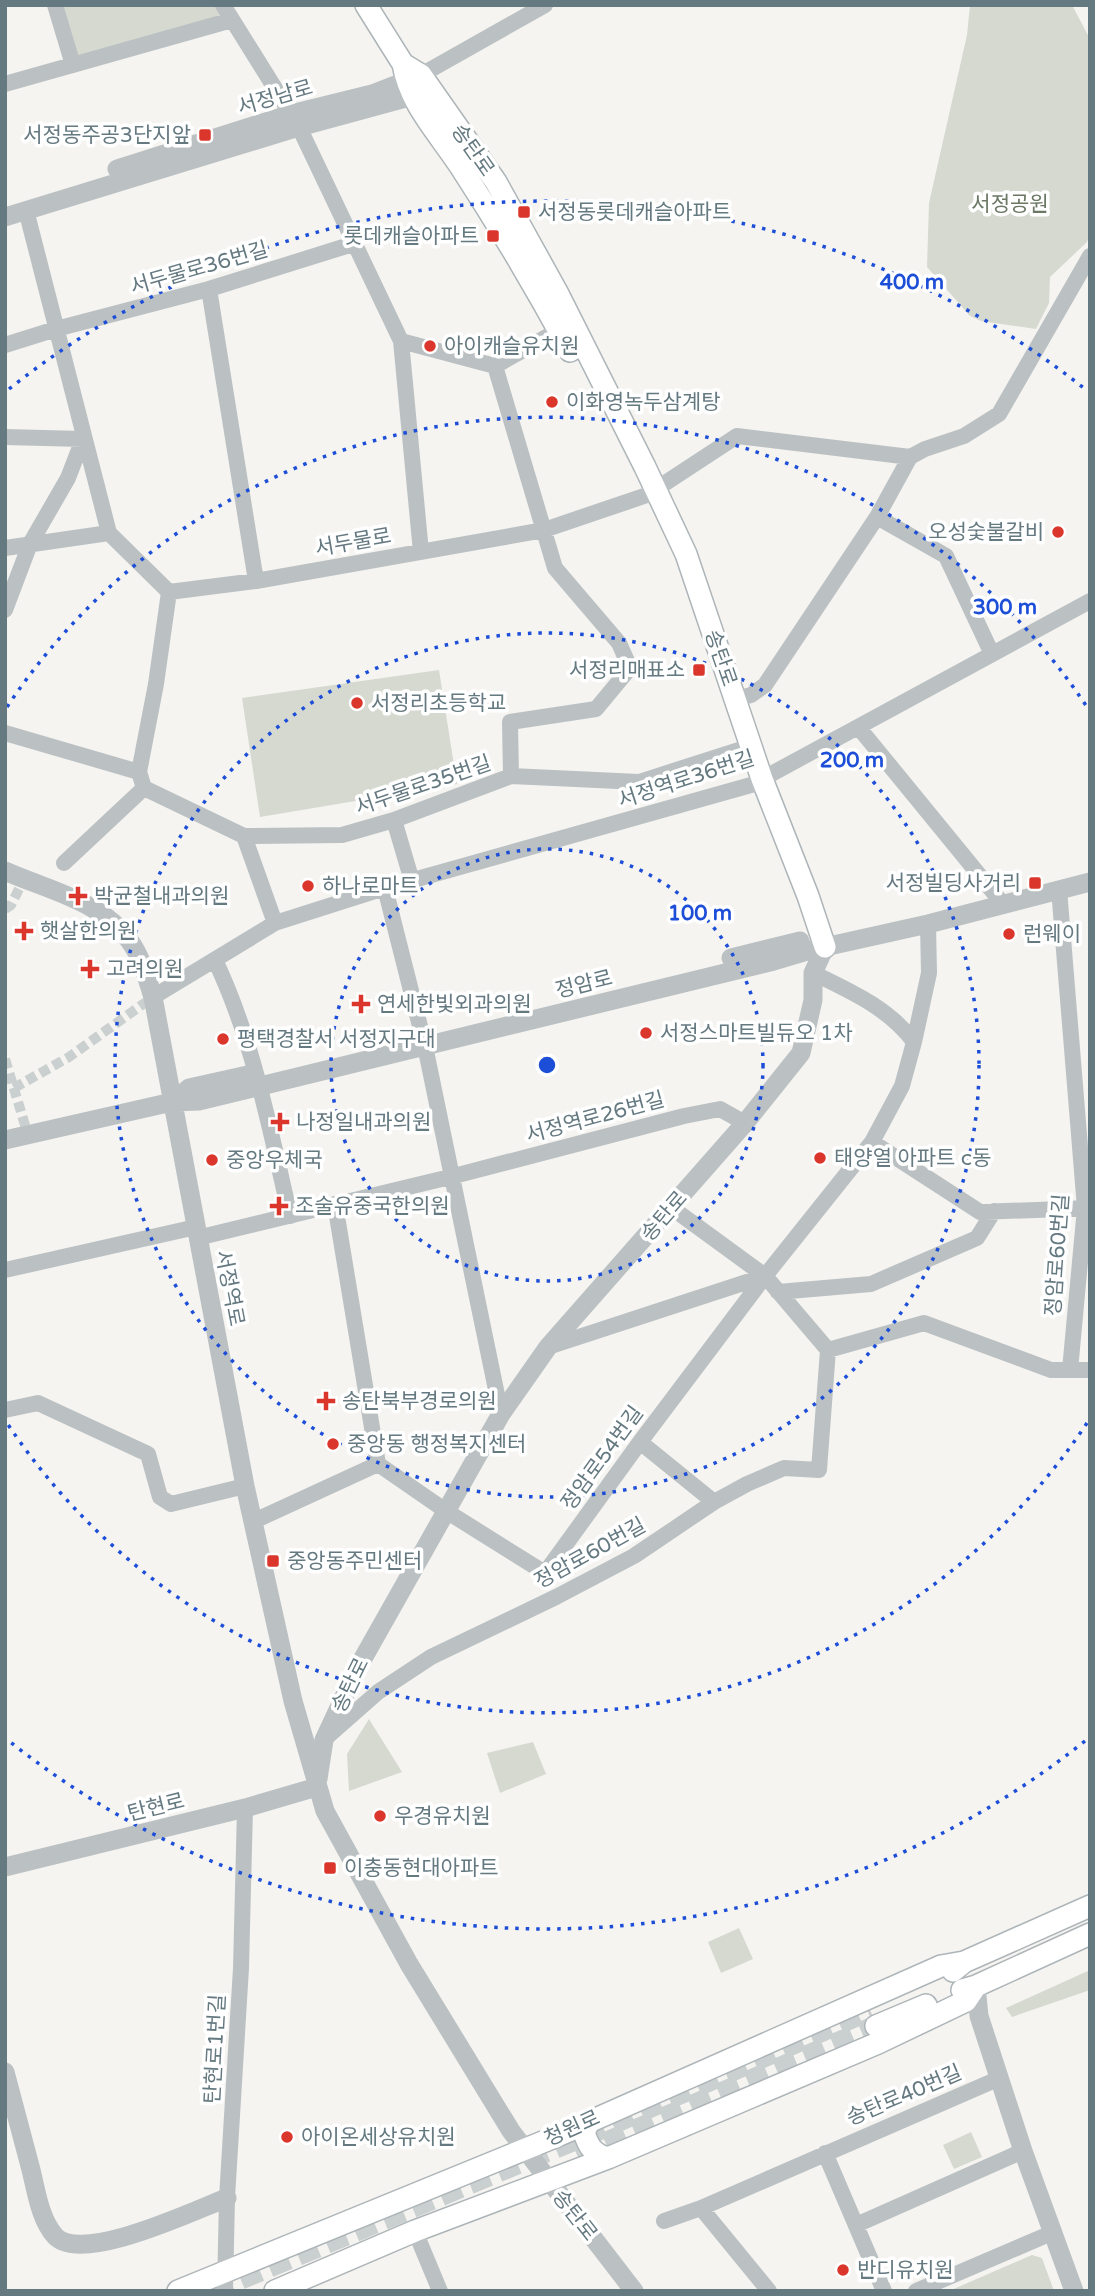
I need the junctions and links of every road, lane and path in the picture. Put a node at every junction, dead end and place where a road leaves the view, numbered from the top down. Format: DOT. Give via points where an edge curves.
graph roads {
  1 [pos="55,5"];
  2 [pos="223,5"];
  3 [pos="366,5"];
  4 [pos="545,5"];
  5 [pos="232,20"];
  6 [pos="73,65"];
  7 [pos="415,81"];
  8 [pos="5,85"];
  9 [pos="295,120"];
  10 [pos="5,203"];
  11 [pos="26,211"];
  12 [pos="5,217"];
  13 [pos="353,244"];
  14 [pos="1090,256"];
  15 [pos="209,289"];
  16 [pos="565,326"];
  17 [pos="56,329"];
  18 [pos="401,341"];
  19 [pos="5,345"];
  20 [pos="495,366"];
  21 [pos="5,437"];
  22 [pos="83,439"];
  23 [pos="910,457"];
  24 [pos="651,491"];
  25 [pos="877,517"];
  26 [pos="544,530"];
  27 [pos="109,533"];
  28 [pos="30,544"];
  29 [pos="5,548"];
  30 [pos="421,551"];
  31 [pos="256,581"];
  32 [pos="169,593"];
  33 [pos="1090,601"];
  34 [pos="5,610"];
  35 [pos="992,654"];
  36 [pos="735,699"];
  37 [pos="859,727"];
  38 [pos="5,733"];
  39 [pos="745,748"];
  40 [pos="511,776"];
  41 [pos="142,780"];
  42 [pos="756,782"];
  43 [pos="394,820"];
  44 [pos="244,836"];
  45 [pos="64,863"];
  46 [pos="5,871"];
  47 [pos="412,881"];
  48 [pos="1090,882"];
  49 [pos="386,888"];
  50 [pos="1059,889"];
  51 [pos="1003,904"];
  52 [pos="275,923"];
  53 [pos="928,924"];
  54 [pos="817,943"];
  55 [pos="215,960"];
  56 [pos="813,973"];
  57 [pos="153,997"];
  58 [pos="424,1040"];
  59 [pos="914,1042"];
  60 [pos="258,1079"];
  61 [pos="172,1102"];
  62 [pos="745,1124"];
  63 [pos="5,1140"];
  64 [pos="872,1143"];
  65 [pos="453,1176"];
  66 [pos="335,1204"];
  67 [pos="671,1208"];
  68 [pos="1087,1208"];
  69 [pos="994,1210"];
  70 [pos="290,1216"];
  71 [pos="197,1232"];
  72 [pos="5,1270"];
  73 [pos="765,1276"];
  74 [pos="778,1292"];
  75 [pos="548,1348"];
  76 [pos="828,1350"];
  77 [pos="1070,1370"];
  78 [pos="1090,1370"];
  79 [pos="5,1410"];
  80 [pos="501,1414"];
  81 [pos="640,1442"];
  82 [pos="378,1464"];
  83 [pos="246,1486"];
  84 [pos="714,1502"];
  85 [pos="446,1511"];
  86 [pos="254,1521"];
  87 [pos="324,1740"];
  88 [pos="317,1787"];
  89 [pos="245,1808"];
  90 [pos="5,1867"];
  91 [pos="1090,1906"];
  92 [pos="1090,1934"];
  93 [pos="964,1962"];
  94 [pos="976,1986"];
  95 [pos="5,2072"];
  96 [pos="1000,2078"];
  97 [pos="590,2120"];
  98 [pos="524,2148"];
  99 [pos="1023,2151"];
  100 [pos="825,2153"];
  101 [pos="608,2158"];
  102 [pos="548,2181"];
  103 [pos="227,2198"];
  104 [pos="701,2208"];
  105 [pos="664,2221"];
  106 [pos="856,2225"];
  107 [pos="415,2231"];
  108 [pos="1054,2232"];
  109 [pos="226,2281"];
  110 [pos="178,2291"];
  111 [pos="275,2291"];
  112 [pos="440,2291"];
  113 [pos="634,2291"];
  114 [pos="769,2291"];
  115 [pos="884,2291"];
  116 [pos="916,2291"];
  117 [pos="1074,2291"];
  1 -- 6 [label="street"];
  2 -- 5 [label="street"];
  3 -- 7 [label="main road, 송탄로"];
  4 -- 7 [label="street, 서정남로"];
  5 -- 6 [label="street"];
  5 -- 9 [label="street"];
  6 -- 8 [label="street"];
  7 -- 9 [label="street, 서정남로"];
  7 -- 16 [label="main road, 송탄로" via="496,183 557,292"];
  9 -- 10 [label="street, 서정남로"];
  9 -- 11 [label="street, 서정남로"];
  9 -- 13 [label="street"];
  11 -- 12 [label="street, 서정남로"];
  11 -- 17 [label="street"];
  13 -- 15 [label="street, 서두물로36번길"];
  13 -- 18 [label="street"];
  14 -- 23 [label="street" via="999,414 964,436"];
  15 -- 17 [label="street, 서두물로36번길"];
  15 -- 31 [label="street"];
  16 -- 20 [label="street"];
  16 -- 24 [label="main road, 송탄로"];
  17 -- 19 [label="street"];
  17 -- 22 [label="street"];
  18 -- 20 [label="street"];
  18 -- 30 [label="street"];
  20 -- 26 [label="street"];
  21 -- 22 [label="street"];
  22 -- 27 [label="street"];
  22 -- 28 [label="street" via="68,478"];
  23 -- 24 [label="street, 서두물로" via="737,436"];
  23 -- 25 [label="street"];
  24 -- 26 [label="street, 서두물로"];
  24 -- 36 [label="main road, 송탄로" via="686,554"];
  24 -- 39 [label="main road, 송탄로"];
  25 -- 35 [label="street" via="946,556"];
  25 -- 36 [label="street" via="765,685"];
  26 -- 30 [label="street, 서두물로"];
  26 -- 40 [label="street" via="555,568 619,643 630,668 596,709 510,722"];
  27 -- 28 [label="street"];
  27 -- 32 [label="street"];
  28 -- 29 [label="street"];
  28 -- 34 [label="street"];
  30 -- 31 [label="street, 서두물로"];
  31 -- 32 [label="street, 서두물로"];
  32 -- 41 [label="street"];
  33 -- 35 [label="street, 서정역로36번길"];
  35 -- 37 [label="street, 서정역로36번길"];
  36 -- 39 [label="main road, 송탄로"];
  37 -- 42 [label="street, 서정역로36번길"];
  37 -- 51 [label="street"];
  38 -- 41 [label="street, 서두물로35번길"];
  39 -- 40 [label="street, 서두물로35번길" via="639,782"];
  39 -- 42 [label="main road, 송탄로"];
  40 -- 43 [label="street, 서두물로35번길"];
  41 -- 44 [label="street, 서두물로35번길"];
  41 -- 45 [label="street"];
  42 -- 47 [label="street, 서정역로36번길"];
  42 -- 54 [label="main road, 송탄로"];
  43 -- 44 [label="street, 서두물로35번길" via="342,835"];
  43 -- 47 [label="street"];
  44 -- 52 [label="street"];
  46 -- 57 [label="street, 서정역로" via="91,905 118,926 136,951"];
  47 -- 49 [label="street, 서정역로36번길"];
  48 -- 50 [label="street"];
  49 -- 52 [label="street, 서정역로36번길"];
  49 -- 58 [label="street"];
  50 -- 51 [label="street"];
  50 -- 68 [label="street, 정암로60번길"];
  51 -- 53 [label="street"];
  52 -- 55 [label="street, 서정역로36번길"];
  53 -- 54 [label="street"];
  53 -- 59 [label="street, 정암로54번길" via="929,973"];
  54 -- 56 [label="street, 송탄로"];
  54 -- 58 [label="street"];
  55 -- 57 [label="street, 서정역로36번길"];
  55 -- 60 [label="street"];
  56 -- 59 [label="street" via="866,1000 904,1027"];
  56 -- 62 [label="street, 송탄로" via="813,1000 801,1053"];
  57 -- 61 [label="street, 서정역로"];
  58 -- 60 [label="street"];
  58 -- 65 [label="street"];
  59 -- 64 [label="street, 정암로54번길" via="902,1086"];
  60 -- 61 [label="street" via="200,1101"];
  60 -- 70 [label="street"];
  61 -- 63 [label="street"];
  61 -- 71 [label="street, 서정역로"];
  62 -- 65 [label="street, 서정역로26번길" via="720,1110 684,1116"];
  62 -- 67 [label="street, 송탄로"];
  64 -- 69 [label="street" via="980,1212"];
  64 -- 73 [label="street, 정암로54번길"];
  65 -- 66 [label="street, 서정역로26번길"];
  65 -- 80 [label="street"];
  66 -- 70 [label="street, 서정역로26번길"];
  66 -- 82 [label="street"];
  67 -- 73 [label="street"];
  67 -- 75 [label="street, 송탄로"];
  68 -- 69 [label="street"];
  68 -- 77 [label="street, 정암로60번길"];
  69 -- 74 [label="street" via="976,1238 871,1284"];
  70 -- 71 [label="street, 서정역로26번길"];
  71 -- 72 [label="street, 서정역로26번길"];
  71 -- 83 [label="street, 서정역로"];
  73 -- 74 [label="street"];
  73 -- 75 [label="street"];
  73 -- 81 [label="street, 정암로54번길"];
  74 -- 76 [label="street"];
  75 -- 80 [label="street, 송탄로"];
  76 -- 77 [label="street" via="924,1323 1051,1370"];
  76 -- 84 [label="street, 정암로60번길" via="819,1470 784,1468"];
  77 -- 78 [label="street"];
  79 -- 83 [label="street" via="38,1403 148,1454 160,1497 171,1504"];
  80 -- 85 [label="street, 송탄로"];
  81 -- 84 [label="street"];
  81 -- 85 [label="street, 정암로54번길" via="545,1573"];
  82 -- 85 [label="street"];
  82 -- 86 [label="street"];
  83 -- 86 [label="street, 서정역로"];
  84 -- 87 [label="street, 정암로60번길" via="634,1556 431,1657 378,1692"];
  85 -- 87 [label="street, 송탄로" via="357,1669"];
  86 -- 88 [label="street, 서정역로" via="293,1701"];
  87 -- 88 [label="street, 송탄로"];
  88 -- 89 [label="street, 탄현로"];
  88 -- 98 [label="street, 송탄로" via="325,1811 405,1956"];
  89 -- 90 [label="street, 탄현로"];
  89 -- 103 [label="street, 탄현로1번길"];
  91 -- 93 [label="main road, 청원로"];
  92 -- 94 [label="main road, 청원로"];
  93 -- 94 [label="main road, 청원로" via="873,2018"];
  93 -- 97 [label="main road, 청원로" via="941,1966"];
  94 -- 96 [label="street" via="979,2016"];
  94 -- 101 [label="main road, 청원로" via="966,2001 890,2037"];
  95 -- 103 [label="street" via="43,2214 56,2238 73,2245 102,2243"];
  96 -- 99 [label="street"];
  96 -- 100 [label="street, 송탄로40번길"];
  97 -- 98 [label="main road, 청원로"];
  97 -- 101 [label="main road" via="584,2132 587,2143 596,2155"];
  98 -- 102 [label="street, 송탄로"];
  98 -- 109 [label="main road, 청원로"];
  99 -- 106 [label="street"];
  99 -- 108 [label="street"];
  100 -- 104 [label="street, 송탄로40번길"];
  100 -- 106 [label="street"];
  101 -- 102 [label="main road, 청원로"];
  102 -- 107 [label="main road, 청원로"];
  102 -- 113 [label="street, 송탄로"];
  103 -- 109 [label="street, 탄현로1번길"];
  104 -- 105 [label="street, 송탄로40번길"];
  104 -- 114 [label="street"];
  106 -- 115 [label="street"];
  107 -- 111 [label="main road, 청원로"];
  107 -- 112 [label="street"];
  108 -- 116 [label="street"];
  108 -- 117 [label="street"];
  109 -- 110 [label="main road, 청원로"];
}
